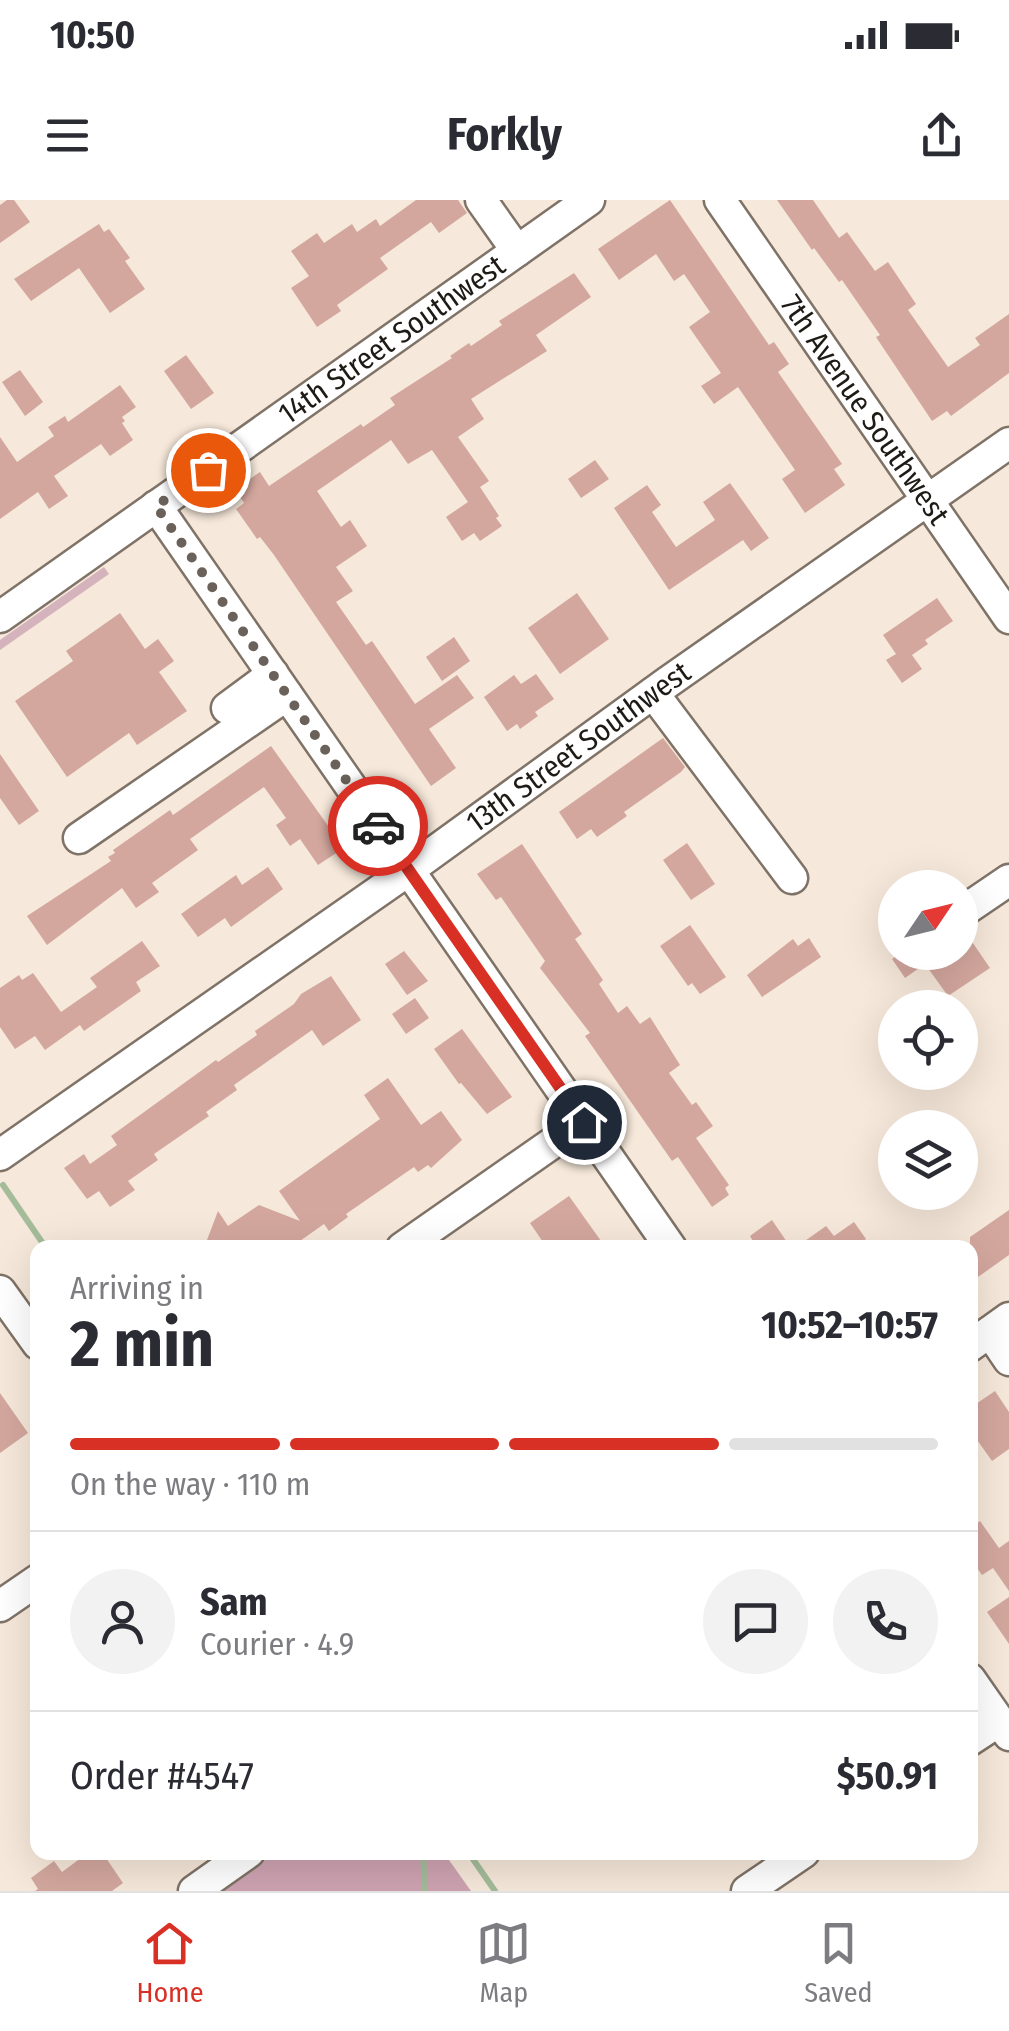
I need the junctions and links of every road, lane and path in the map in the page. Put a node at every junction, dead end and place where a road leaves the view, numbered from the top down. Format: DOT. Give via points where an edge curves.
graph roads {
  1 [pos="481,200"];
  2 [pos="589,200"];
  3 [pos="720,200"];
  4 [pos="517,251"];
  5 [pos="1009,443"];
  6 [pos="928,502"];
  7 [pos="156,506"];
  8 [pos="0,617"];
  9 [pos="1009,618"];
  10 [pos="280,685"];
  11 [pos="653,693"];
  12 [pos="227,708"];
  13 [pos="80,838"];
  14 [pos="409,870"];
  15 [pos="792,878"];
  16 [pos="1009,880"];
  17 [pos="978,901"];
  18 [pos="584,1122"];
  19 [pos="2,1149"];
  20 [pos="414,1240"];
  21 [pos="665,1240"];
  22 [pos="0,1291"];
  23 [pos="990,1332"];
  24 [pos="30,1333"];
  25 [pos="1009,1360"];
  26 [pos="30,1585"];
  27 [pos="0,1606"];
  28 [pos="978,1691"];
  29 [pos="1004,1728"];
  30 [pos="978,1737"];
  31 [pos="238,1860"];
  32 [pos="792,1860"];
  33 [pos="194,1891"];
  34 [pos="747,1891"];
  1 -- 4 [label="street"];
  2 -- 4 [label="street, 14th Street Southwest"];
  3 -- 6 [label="street, 7th Avenue Southwest"];
  4 -- 7 [label="street, 14th Street Southwest"];
  5 -- 6 [label="street, 13th Street Southwest"];
  6 -- 9 [label="street, 7th Avenue Southwest"];
  6 -- 11 [label="street, 13th Street Southwest"];
  7 -- 8 [label="street, 14th Street Southwest"];
  7 -- 10 [label="street"];
  10 -- 12 [label="street"];
  10 -- 13 [label="street"];
  10 -- 14 [label="street"];
  11 -- 14 [label="street, 13th Street Southwest"];
  11 -- 15 [label="street"];
  14 -- 18 [label="street"];
  14 -- 19 [label="street, 13th Street Southwest"];
  16 -- 17 [label="street"];
  18 -- 20 [label="street"];
  18 -- 21 [label="street"];
  22 -- 24 [label="street"];
  23 -- 25 [label="street"];
  26 -- 27 [label="street"];
  28 -- 29 [label="street"];
  29 -- 30 [label="street"];
  31 -- 33 [label="street"];
  32 -- 34 [label="street"];
}
